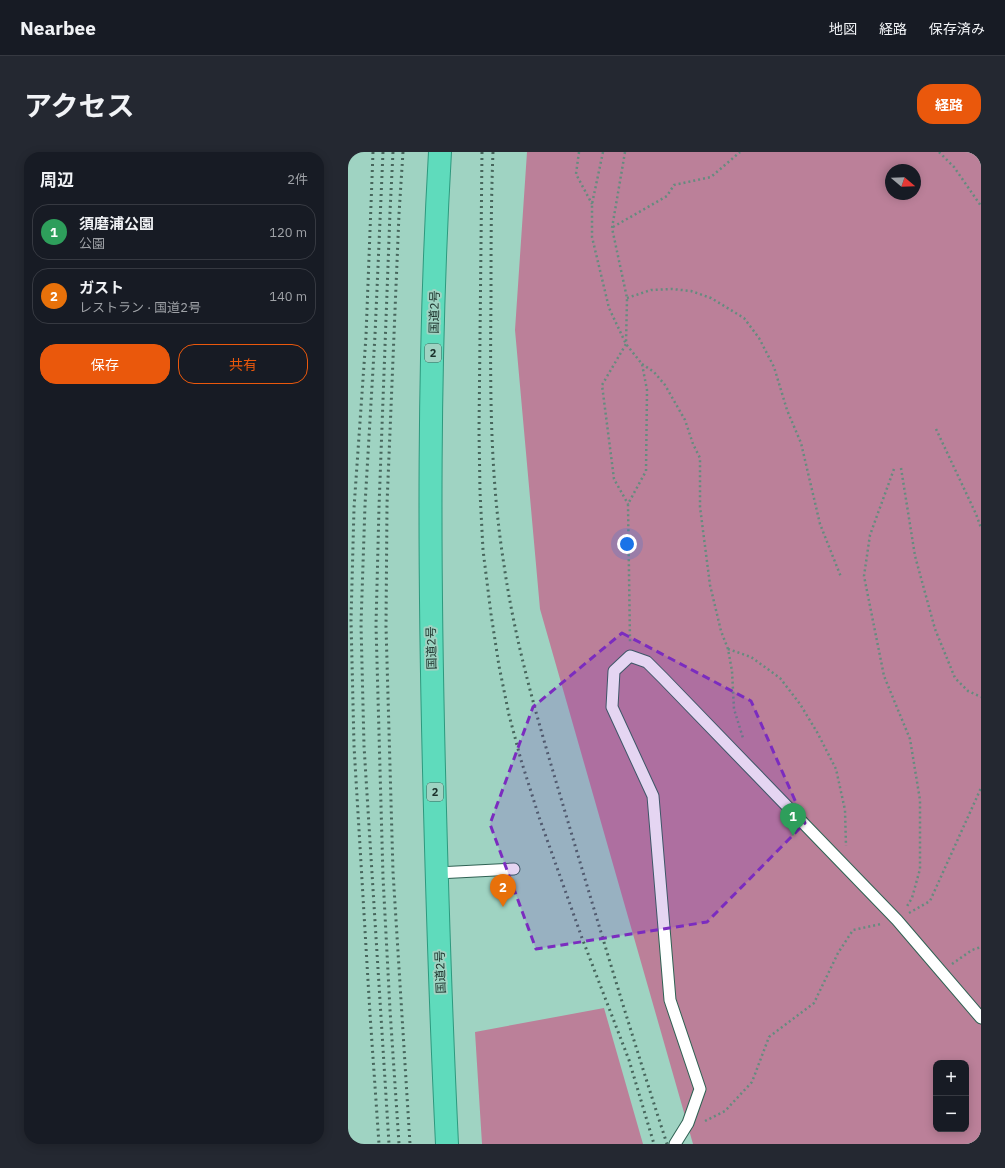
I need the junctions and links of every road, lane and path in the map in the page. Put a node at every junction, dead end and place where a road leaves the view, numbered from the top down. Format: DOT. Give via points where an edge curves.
graph roads {
  1 [pos="440,152"];
  2 [pos="579,152"];
  3 [pos="603,152"];
  4 [pos="625,152"];
  5 [pos="740,152"];
  6 [pos="939,152"];
  7 [pos="592,204"];
  8 [pos="981,206"];
  9 [pos="612,228"];
  10 [pos="627,298"];
  11 [pos="626,344"];
  12 [pos="642,364"];
  13 [pos="936,428"];
  14 [pos="902,468"];
  15 [pos="894,469"];
  16 [pos="628,504"];
  17 [pos="981,528"];
  18 [pos="841,577"];
  19 [pos="728,649"];
  20 [pos="630,656"];
  21 [pos="981,697"];
  22 [pos="742,759"];
  23 [pos="981,788"];
  24 [pos="843,864"];
  25 [pos="514,869"];
  26 [pos="437,873"];
  27 [pos="897,920"];
  28 [pos="981,947"];
  29 [pos="941,971"];
  30 [pos="981,1018"];
  31 [pos="687,1124"];
  32 [pos="447,1144"];
  33 [pos="675,1144"];
  1 -- 26 [label="highway, 国道2号 / 2" via="430,490"];
  2 -- 7 [label="path" via="576,174"];
  3 -- 7 [label="path"];
  4 -- 9 [label="path"];
  5 -- 9 [label="path" via="711,177 674,185 667,196"];
  6 -- 8 [label="path" via="954,167"];
  7 -- 11 [label="path" via="592,236 609,308"];
  9 -- 10 [label="path"];
  10 -- 11 [label="path"];
  10 -- 18 [label="path" via="651,290 691,291 711,298 744,318 759,338 774,367 800,443 820,524"];
  11 -- 12 [label="path"];
  11 -- 16 [label="path" via="602,385 614,479"];
  12 -- 16 [label="path" via="647,390 646,471"];
  12 -- 19 [label="path" via="654,372 665,385 685,420 700,458 700,507 710,585"];
  13 -- 17 [label="path"];
  14 -- 21 [label="path" via="915,556 935,629 955,678 968,691"];
  15 -- 27 [label="path" via="870,535 864,576 884,676 910,739 920,800 920,869 912,898"];
  16 -- 20 [label="path"];
  19 -- 22 [label="path" via="734,709 744,743"];
  19 -- 24 [label="path" via="751,656 780,678 817,732 836,769 845,810 846,848"];
  20 -- 22 [label="lane" via="647,662"];
  20 -- 31 [label="lane" via="614,671 612,707 653,796 670,1000 700,1089"];
  22 -- 24 [label="lane"];
  23 -- 27 [label="path" via="930,901"];
  24 -- 27 [label="lane"];
  25 -- 26 [label="lane"];
  26 -- 32 [label="highway, 国道2号 / 2"];
  27 -- 29 [label="lane"];
  27 -- 31 [label="path" via="853,930 838,953 814,1003 769,1037 752,1082 725,1111 698,1124"];
  28 -- 29 [label="path" via="972,950"];
  29 -- 30 [label="lane"];
  31 -- 33 [label="lane"];
}
